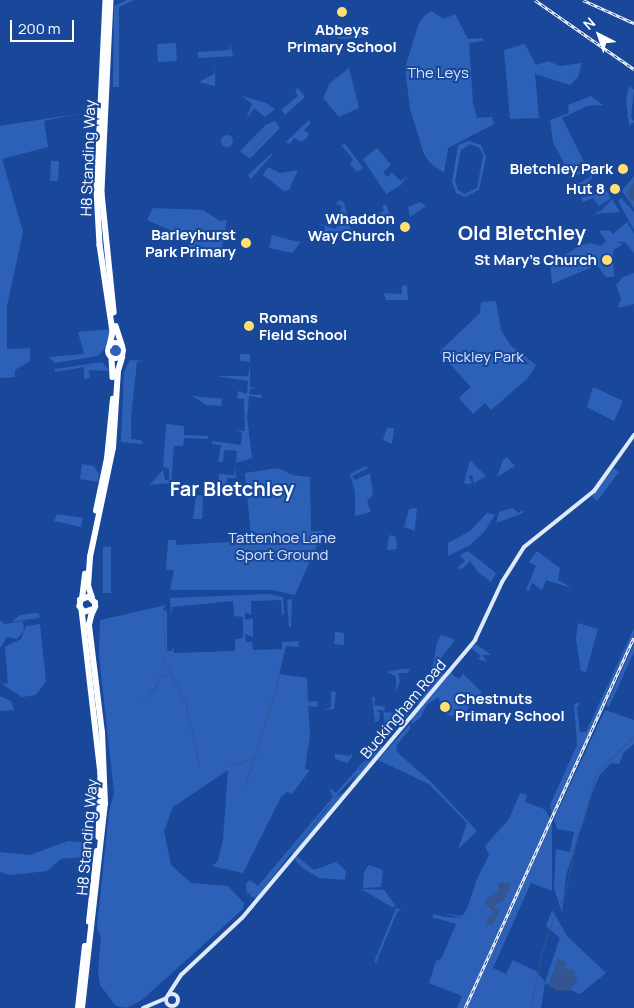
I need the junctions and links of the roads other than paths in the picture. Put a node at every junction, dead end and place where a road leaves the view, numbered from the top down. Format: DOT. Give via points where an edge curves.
graph roads {
  1 [pos="106,0"];
  2 [pos="111,0"];
  3 [pos="106,85"];
  4 [pos="114,332"];
  5 [pos="122,345"];
  6 [pos="110,346"];
  7 [pos="112,358"];
  8 [pos="122,358"];
  9 [pos="115,377"];
  10 [pos="634,435"];
  11 [pos="111,448"];
  12 [pos="92,598"];
  13 [pos="82,599"];
  14 [pos="94,609"];
  15 [pos="83,613"];
  16 [pos="87,625"];
  17 [pos="172,988"];
  18 [pos="174,995"];
  19 [pos="167,997"];
  20 [pos="81,999"];
  21 [pos="160,1001"];
  22 [pos="167,1004"];
  23 [pos="78,1008"];
  24 [pos="142,1008"];
  1 -- 3 [label="highway, H8 Standing Way"];
  2 -- 3 [label="highway, H8 Standing Way"];
  3 -- 4 [label="highway, H8 Standing Way" via="100,211"];
  4 -- 5 [label="highway, H8 Standing Way"];
  4 -- 6 [label="highway, H8 Standing Way"];
  5 -- 6 [label="highway"];
  5 -- 8 [label="highway"];
  6 -- 7 [label="highway" via="108,351"];
  7 -- 8 [label="highway"];
  7 -- 9 [label="highway"];
  8 -- 9 [label="highway"];
  9 -- 11 [label="highway"];
  10 -- 17 [label="main road, Buckingham Road" via="594,492 524,547 502,582 480,633 242,918 181,974"];
  11 -- 12 [label="highway" via="90,558 88,586"];
  11 -- 13 [label="highway" via="88,547"];
  12 -- 13 [label="highway"];
  12 -- 14 [label="highway"];
  13 -- 15 [label="highway, H8 Standing Way"];
  14 -- 15 [label="highway"];
  14 -- 16 [label="highway, H8 Standing Way"];
  15 -- 16 [label="highway, H8 Standing Way"];
  16 -- 20 [label="highway, H8 Standing Way" via="101,774 101,839"];
  17 -- 18 [label="main road"];
  17 -- 19 [label="main road, Buckingham Road"];
  18 -- 19 [label="main road"];
  18 -- 22 [label="main road" via="178,999 176,1004"];
  19 -- 21 [label="main road"];
  19 -- 22 [label="main road"];
  20 -- 23 [label="highway, H8 Standing Way"];
  21 -- 22 [label="main road"];
  21 -- 24 [label="main road"];
}
